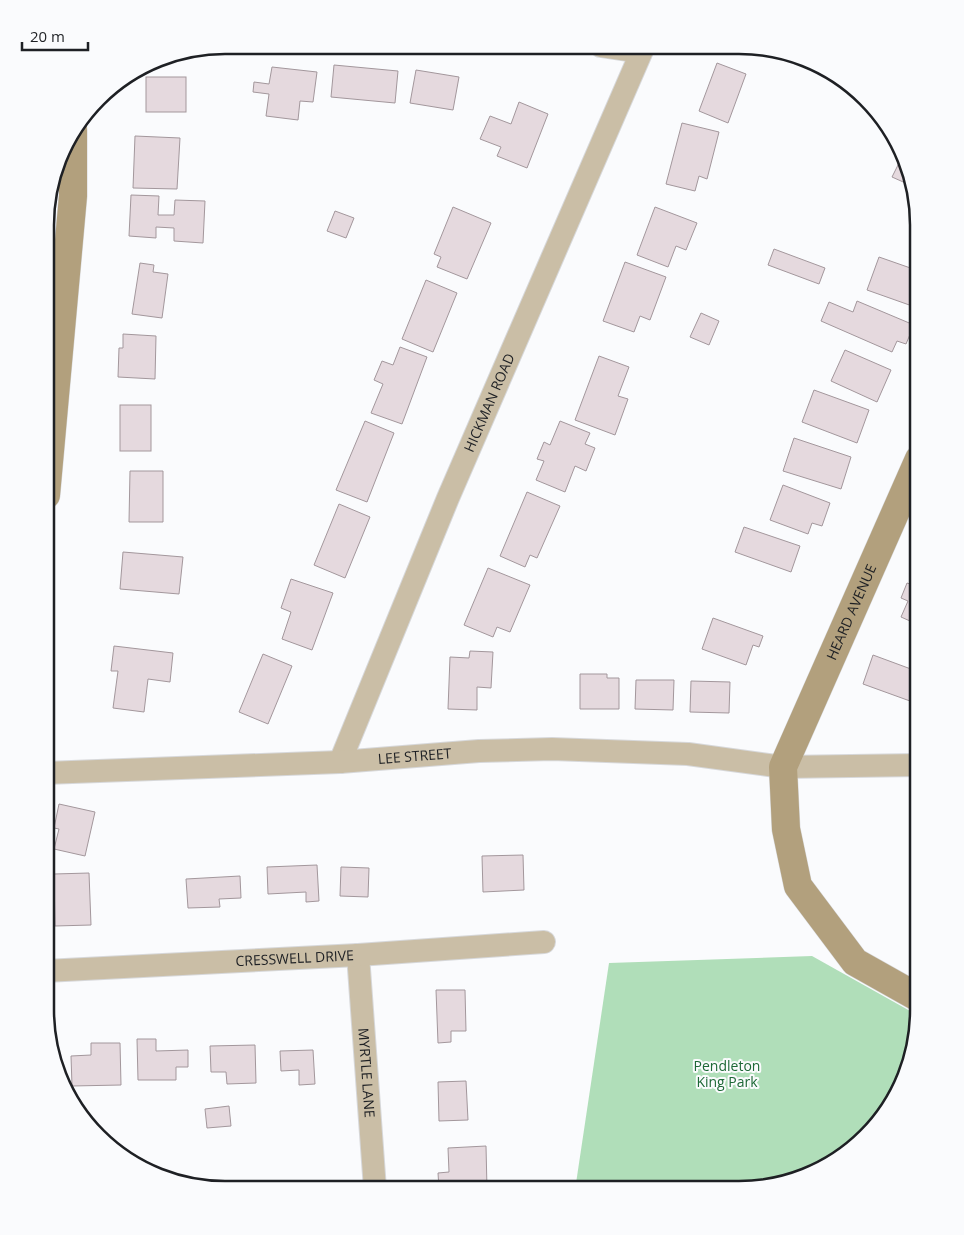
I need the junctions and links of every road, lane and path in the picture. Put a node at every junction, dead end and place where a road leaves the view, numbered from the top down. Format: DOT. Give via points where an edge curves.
graph roads {
  1 [pos="641,54"];
  2 [pos="73,148"];
  3 [pos="54,403"];
  4 [pos="910,479"];
  5 [pos="340,762"];
  6 [pos="910,765"];
  7 [pos="783,767"];
  8 [pos="54,773"];
  9 [pos="544,942"];
  10 [pos="358,955"];
  11 [pos="54,971"];
  12 [pos="910,993"];
  13 [pos="373,1181"];
  1 -- 5 [label="street, HICKMAN ROAD" via="448,498"];
  2 -- 3 [label="street" via="72,196"];
  4 -- 7 [label="street, HEARD AVENUE"];
  5 -- 7 [label="street, LEE STREET" via="552,749 688,754"];
  5 -- 8 [label="street, LEE STREET"];
  6 -- 7 [label="street"];
  7 -- 12 [label="street, HEARD AVENUE" via="786,829 798,886 855,962"];
  9 -- 10 [label="street, CRESSWELL DRIVE"];
  10 -- 11 [label="street, CRESSWELL DRIVE"];
  10 -- 13 [label="street, MYRTLE LANE"];
}
